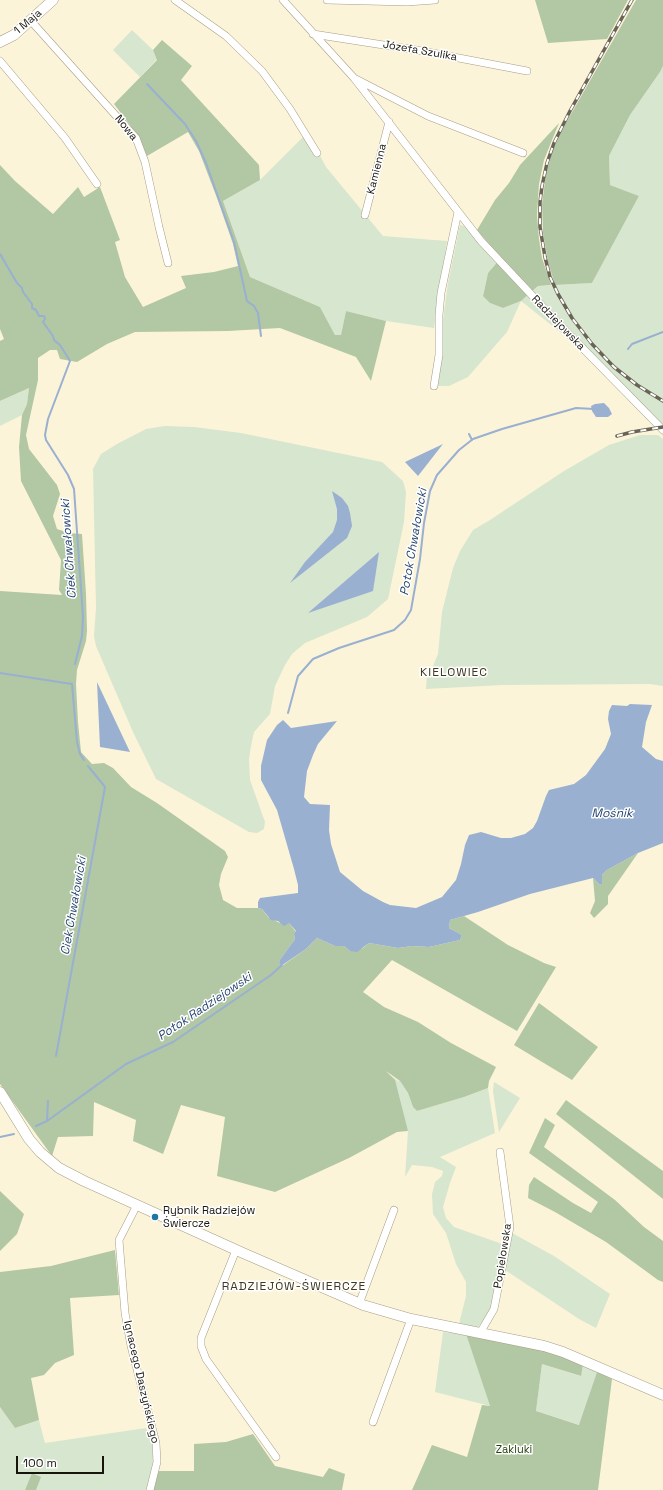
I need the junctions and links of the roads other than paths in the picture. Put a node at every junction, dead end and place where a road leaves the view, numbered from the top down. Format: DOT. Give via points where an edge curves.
graph roads {
  1 [pos="53,0"];
  2 [pos="174,0"];
  3 [pos="283,0"];
  4 [pos="327,0"];
  5 [pos="435,0"];
  6 [pos="31,21"];
  7 [pos="313,34"];
  8 [pos="0,42"];
  9 [pos="0,61"];
  10 [pos="527,71"];
  11 [pos="354,78"];
  12 [pos="389,122"];
  13 [pos="317,153"];
  14 [pos="523,154"];
  15 [pos="97,184"];
  16 [pos="458,212"];
  17 [pos="365,215"];
  18 [pos="168,263"];
  19 [pos="434,386"];
  20 [pos="663,430"];
  21 [pos="0,1092"];
  22 [pos="500,1152"];
  23 [pos="137,1205"];
  24 [pos="394,1210"];
  25 [pos="236,1250"];
  26 [pos="358,1304"];
  27 [pos="411,1319"];
  28 [pos="480,1333"];
  29 [pos="663,1395"];
  30 [pos="373,1422"];
  31 [pos="276,1457"];
  32 [pos="150,1490"];
  1 -- 6 [label="street, 1 Maja"];
  2 -- 13 [label="street" via="226,36 262,71 290,109"];
  3 -- 7 [label="street"];
  4 -- 5 [label="street"];
  6 -- 8 [label="street, 1 Maja" via="14,35"];
  6 -- 18 [label="street, Nowa" via="136,138 145,162"];
  7 -- 10 [label="street, Józefa Szulika"];
  7 -- 11 [label="street"];
  9 -- 15 [label="street" via="65,138"];
  11 -- 12 [label="street"];
  11 -- 14 [label="street" via="428,116"];
  12 -- 16 [label="street, Radziejowska"];
  12 -- 17 [label="street, Kamienna"];
  16 -- 19 [label="street" via="441,293 438,315 439,355"];
  16 -- 20 [label="street, Radziejowska" via="507,270"];
  21 -- 23 [label="street" via="31,1141 52,1163"];
  22 -- 28 [label="street, Popielowska" via="510,1227 494,1309"];
  23 -- 25 [label="street"];
  23 -- 32 [label="street, Ignacego Daszyńskiego" via="119,1240 125,1313 131,1346 156,1443 157,1462"];
  24 -- 26 [label="street"];
  25 -- 26 [label="street"];
  25 -- 31 [label="street" via="201,1338 201,1346 206,1359"];
  26 -- 27 [label="street"];
  27 -- 28 [label="street"];
  27 -- 30 [label="street"];
  28 -- 29 [label="street" via="551,1348"];
}
